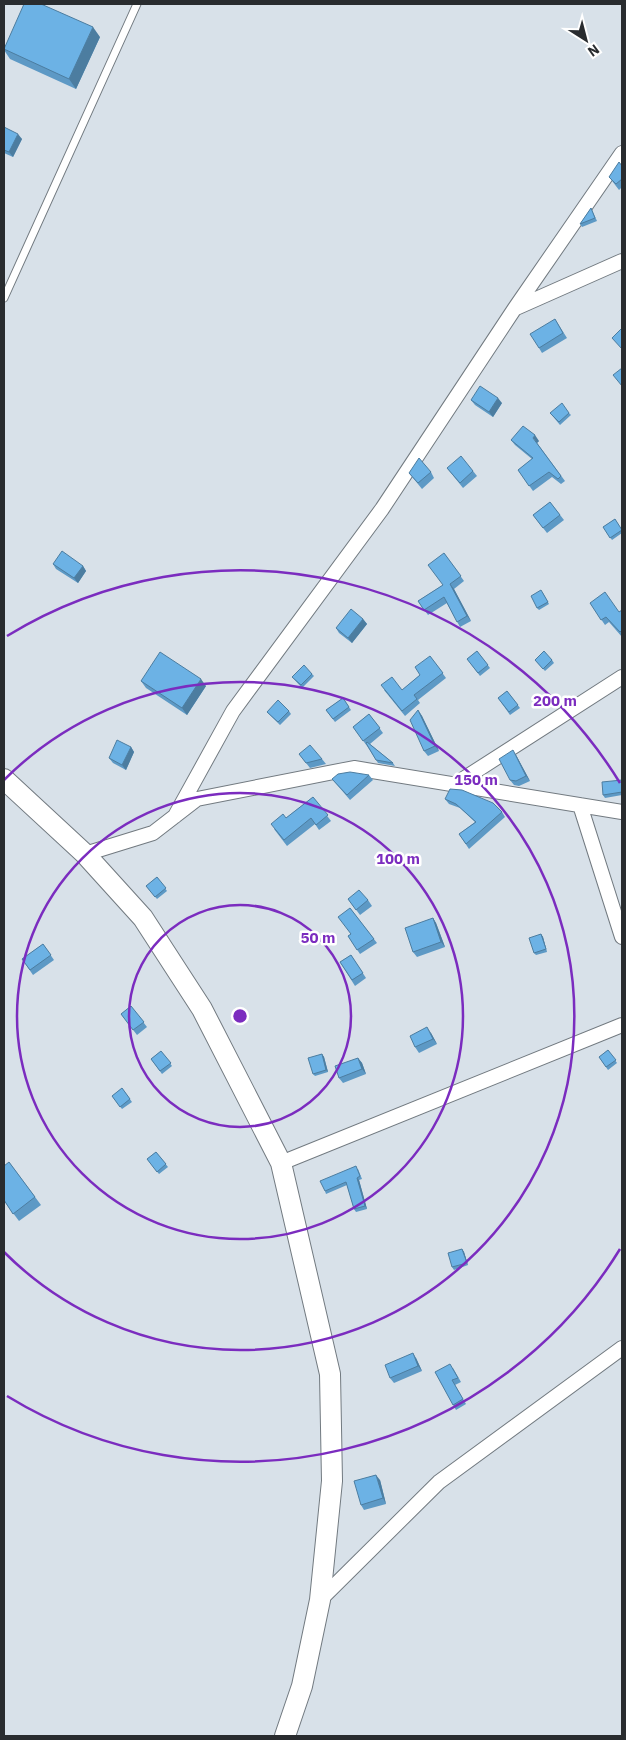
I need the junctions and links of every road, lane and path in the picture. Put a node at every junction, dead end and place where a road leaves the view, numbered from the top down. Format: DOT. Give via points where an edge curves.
graph roads {
  1 [pos="138,4"];
  2 [pos="622,153"];
  3 [pos="622,261"];
  4 [pos="4,298"];
  5 [pos="515,308"];
  6 [pos="622,676"];
  7 [pos="4,779"];
  8 [pos="454,785"];
  9 [pos="580,805"];
  10 [pos="622,812"];
  11 [pos="175,816"];
  12 [pos="85,854"];
  13 [pos="622,937"];
  14 [pos="622,1025"];
  15 [pos="281,1163"];
  16 [pos="622,1348"];
  17 [pos="320,1600"];
  18 [pos="285,1736"];
  1 -- 4 [label="lane"];
  2 -- 5 [label="street"];
  3 -- 5 [label="street"];
  5 -- 11 [label="street" via="382,509 233,711"];
  6 -- 8 [label="street"];
  7 -- 12 [label="main road"];
  8 -- 9 [label="street"];
  8 -- 11 [label="street" via="354,768 197,799"];
  9 -- 10 [label="street"];
  9 -- 13 [label="street"];
  11 -- 12 [label="street" via="153,833"];
  12 -- 15 [label="main road" via="143,918 202,1009"];
  14 -- 15 [label="street"];
  15 -- 17 [label="main road" via="330,1374 332,1481"];
  16 -- 17 [label="street" via="439,1482"];
  17 -- 18 [label="main road" via="302,1686"];
}
